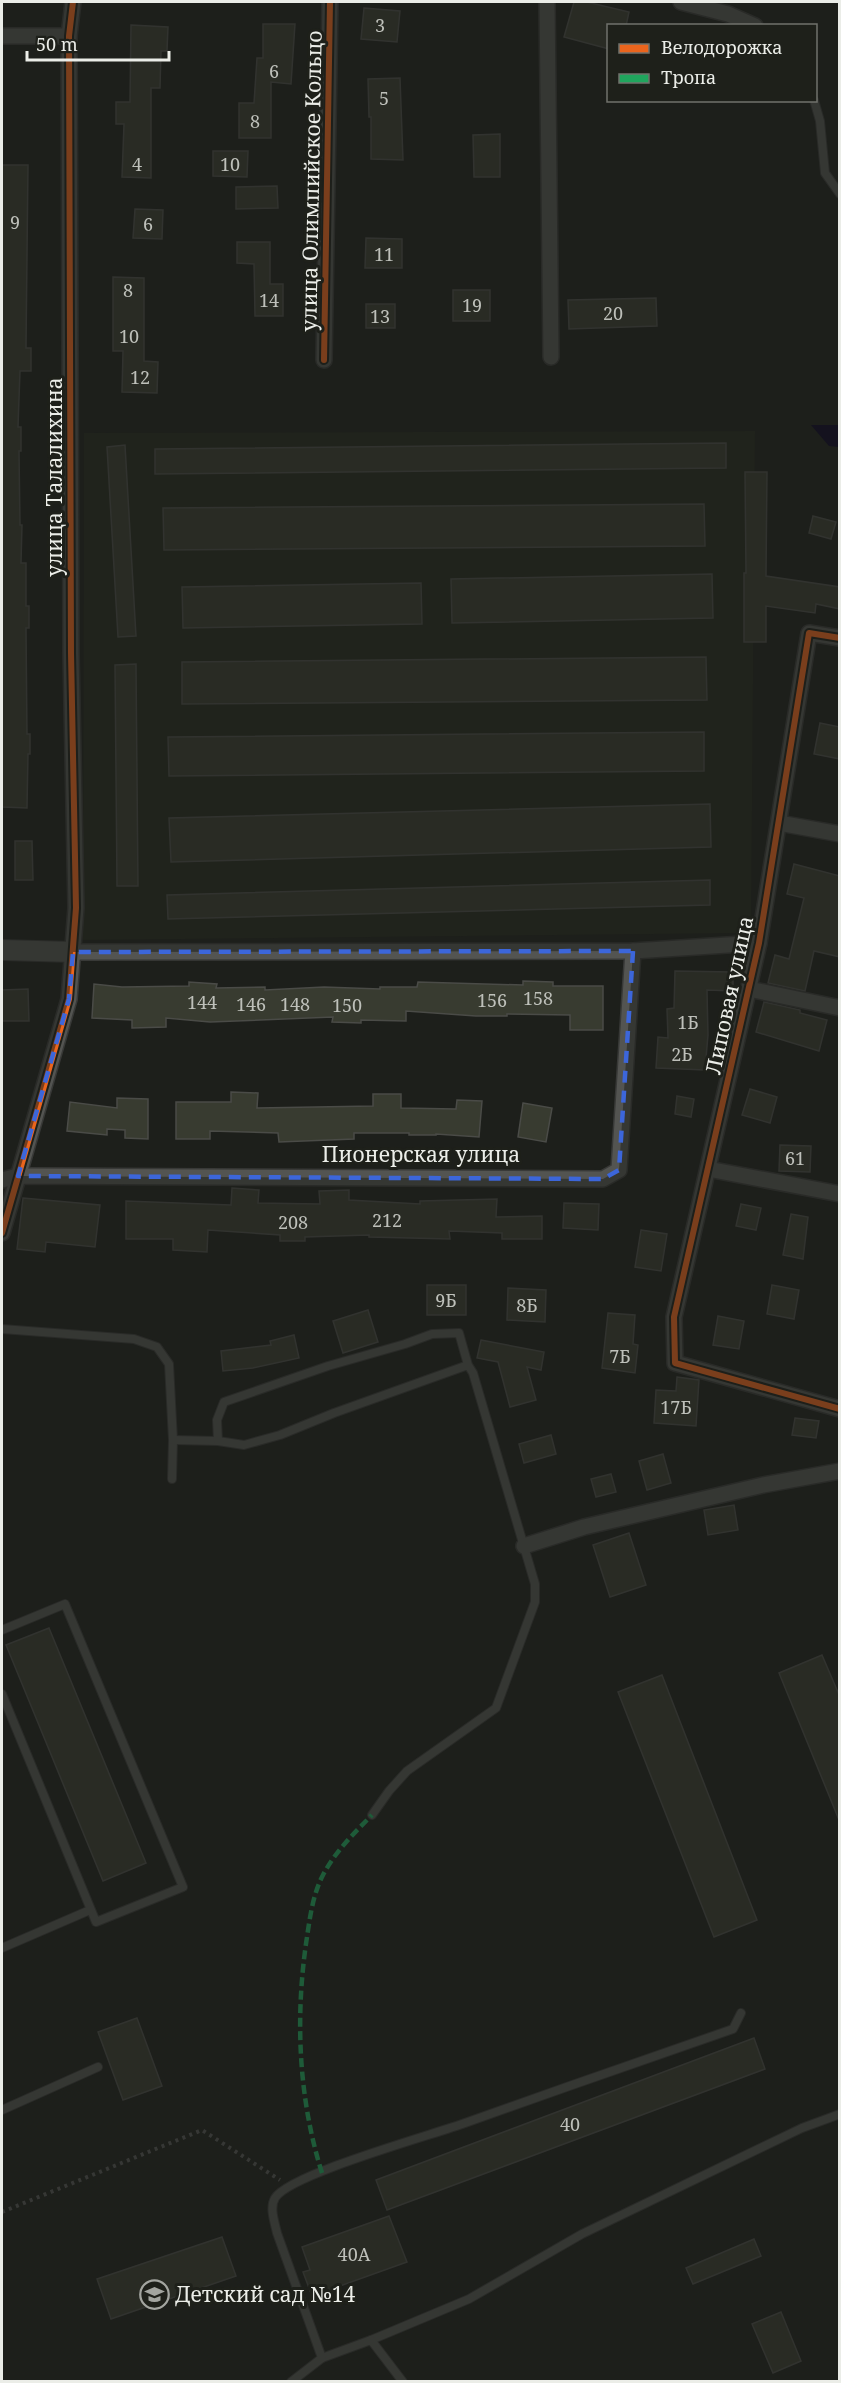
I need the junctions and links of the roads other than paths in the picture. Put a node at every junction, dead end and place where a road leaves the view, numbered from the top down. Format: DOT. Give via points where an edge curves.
graph roads {
  1 [pos="74,2"];
  2 [pos="330,2"];
  3 [pos="547,2"];
  4 [pos="681,2"];
  5 [pos="750,24"];
  6 [pos="2,36"];
  7 [pos="69,36"];
  8 [pos="815,102"];
  9 [pos="840,194"];
  10 [pos="551,357"];
  11 [pos="324,360"];
  12 [pos="840,638"];
  13 [pos="779,822"];
  14 [pos="840,834"];
  15 [pos="759,943"];
  16 [pos="2,950"];
  17 [pos="633,951"];
  18 [pos="73,952"];
  19 [pos="749,989"];
  20 [pos="840,1008"];
  21 [pos="708,1169"];
  22 [pos="18,1176"];
  23 [pos="2,1180"];
  24 [pos="840,1194"];
  25 [pos="2,1233"];
  26 [pos="2,1329"];
  27 [pos="468,1365"];
  28 [pos="840,1409"];
  29 [pos="173,1440"];
  30 [pos="218,1441"];
  31 [pos="840,1471"];
  32 [pos="172,1479"];
  33 [pos="524,1546"];
  34 [pos="2,1630"];
  35 [pos="2,1694"];
  36 [pos="372,1815"];
  37 [pos="90,1910"];
  38 [pos="2,1948"];
  39 [pos="741,2013"];
  40 [pos="98,2067"];
  41 [pos="2,2110"];
  42 [pos="840,2114"];
  43 [pos="371,2340"];
  44 [pos="322,2358"];
  45 [pos="291,2382"];
  46 [pos="403,2382"];
  1 -- 7 [label="street, улица Талалихина"];
  2 -- 11 [label="street, улица Олимпийское Кольцо"];
  3 -- 10 [label="street"];
  4 -- 5 [label="street"];
  6 -- 7 [label="street"];
  7 -- 18 [label="street, улица Талалихина" via="76,908"];
  8 -- 9 [label="lane" via="825,173"];
  12 -- 13 [label="street, Липовая улица" via="809,633"];
  13 -- 14 [label="street"];
  13 -- 15 [label="street, Липовая улица"];
  15 -- 17 [label="street"];
  15 -- 19 [label="street, Липовая улица"];
  16 -- 18 [label="street"];
  17 -- 18 [label="street"];
  17 -- 22 [label="street, Пионерская улица" via="619,1170 603,1179"];
  18 -- 22 [label="street, улица Талалихина" via="69,999"];
  19 -- 20 [label="street"];
  19 -- 21 [label="street, Липовая улица"];
  21 -- 24 [label="street"];
  21 -- 28 [label="street, Липовая улица" via="674,1317 675,1363"];
  22 -- 23 [label="street, Пионерская улица"];
  22 -- 25 [label="street, улица Талалихина"];
  26 -- 29 [label="lane" via="134,1339 157,1347 169,1364"];
  27 -- 30 [label="lane" via="280,1435 244,1445"];
  27 -- 30 [label="lane" via="459,1333 432,1334 224,1402 217,1420"];
  27 -- 33 [label="lane"];
  29 -- 30 [label="lane"];
  29 -- 32 [label="lane"];
  31 -- 33 [label="street" via="584,1527"];
  33 -- 36 [label="lane" via="535,1584 535,1602 496,1708 407,1771"];
  34 -- 37 [label="lane" via="65,1604 183,1887 96,1922"];
  35 -- 37 [label="lane"];
  37 -- 38 [label="lane"];
  39 -- 44 [label="lane" via="733,2029 378,2151 288,2186 274,2199 272,2212"];
  40 -- 41 [label="lane"];
  42 -- 43 [label="lane" via="802,2128 582,2234 469,2299"];
  43 -- 44 [label="lane"];
  43 -- 46 [label="lane"];
  44 -- 45 [label="lane"];
}
